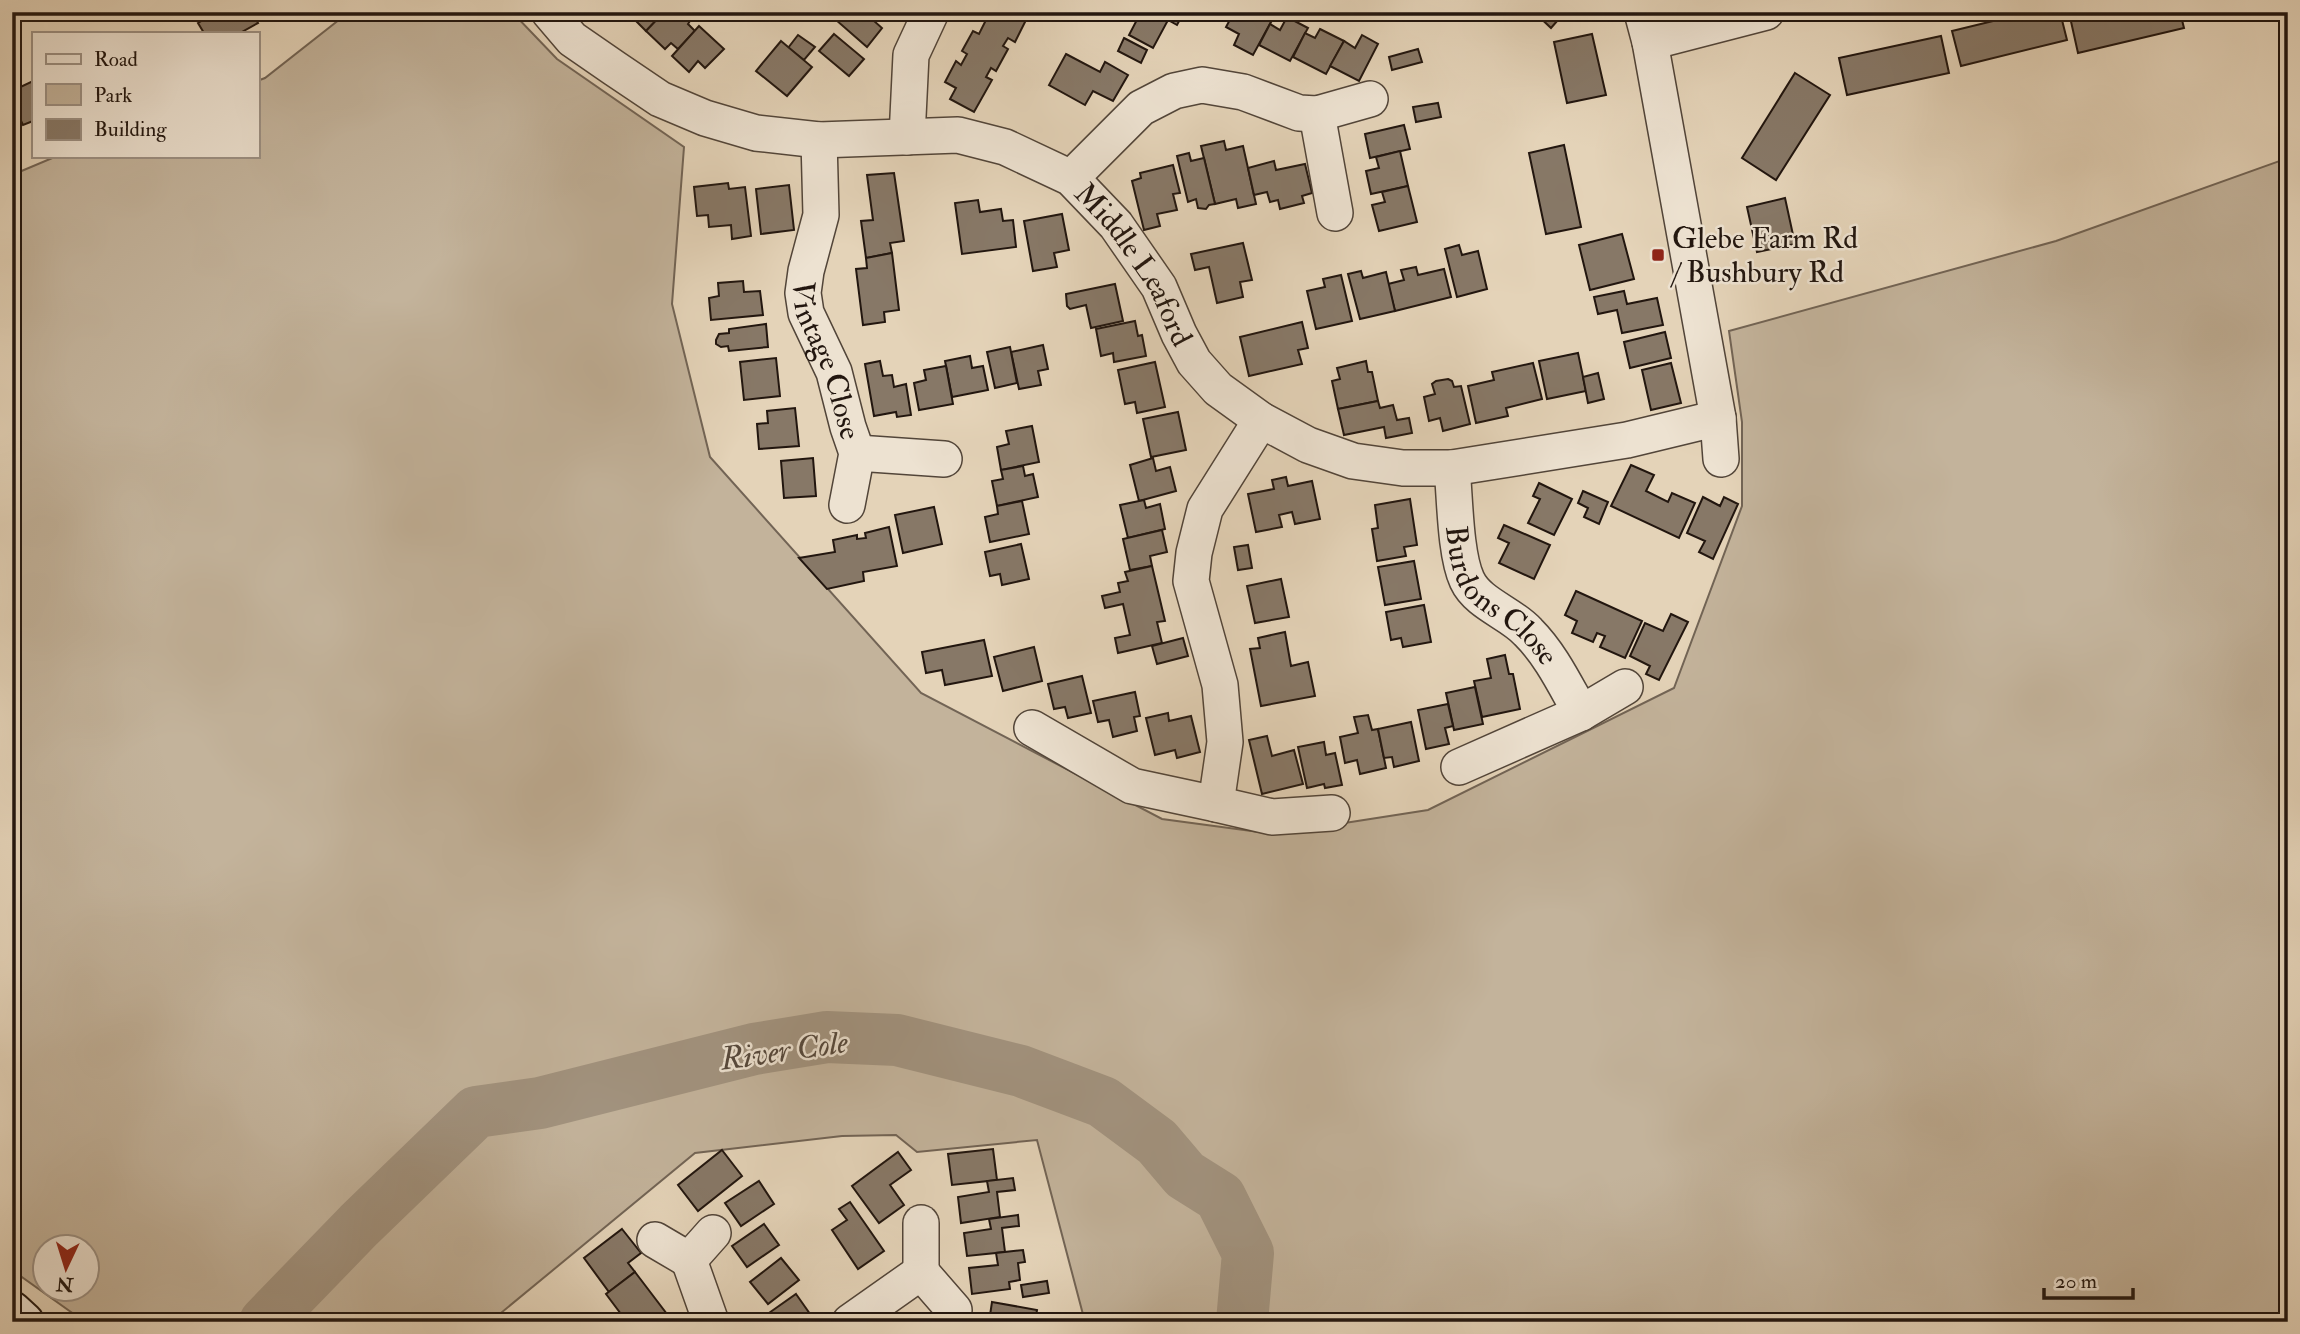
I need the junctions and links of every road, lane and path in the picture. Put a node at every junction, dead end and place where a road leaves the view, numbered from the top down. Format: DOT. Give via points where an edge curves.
graph roads {
  1 [pos="549,12"];
  2 [pos="931,12"];
  3 [pos="1766,12"];
  4 [pos="1646,27"];
  5 [pos="1370,99"];
  6 [pos="1317,114"];
  7 [pos="907,137"];
  8 [pos="819,140"];
  9 [pos="1071,178"];
  10 [pos="1335,213"];
  11 [pos="1718,418"];
  12 [pos="1261,420"];
  13 [pos="857,453"];
  14 [pos="944,459"];
  15 [pos="1721,459"];
  16 [pos="1452,468"];
  17 [pos="847,505"];
  18 [pos="1625,687"];
  19 [pos="1581,713"];
  20 [pos="1032,729"];
  21 [pos="1460,767"];
  22 [pos="1216,804"];
  23 [pos="1332,813"];
  24 [pos="920,1223"];
  25 [pos="713,1233"];
  26 [pos="655,1240"];
  27 [pos="689,1260"];
  28 [pos="921,1272"];
  29 [pos="954,1310"];
  30 [pos="12,1311"];
  31 [pos="24,1322"];
  32 [pos="711,1322"];
  33 [pos="850,1322"];
  1 -- 8 [label="street, Middle Leaford" via="572,39 660,99 756,133"];
  2 -- 7 [label="street" via="911,55"];
  3 -- 4 [label="street"];
  4 -- 11 [label="street"];
  5 -- 6 [label="street"];
  6 -- 9 [label="street" via="1202,85 1174,91 1141,108"];
  6 -- 10 [label="street"];
  7 -- 8 [label="street, Middle Leaford"];
  7 -- 9 [label="street, Middle Leaford" via="958,135 1004,146"];
  8 -- 13 [label="street, Vintage Close" via="821,215 803,293 806,313 834,372"];
  9 -- 12 [label="street, Middle Leaford" via="1116,225 1159,287 1194,362 1218,388"];
  11 -- 15 [label="street"];
  11 -- 16 [label="street, Middle Leaford" via="1627,440"];
  12 -- 16 [label="street, Middle Leaford" via="1308,445 1353,461"];
  12 -- 22 [label="street" via="1205,509 1194,553 1191,581 1220,685 1225,743"];
  13 -- 14 [label="street, Vintage Close"];
  13 -- 17 [label="street, Vintage Close"];
  16 -- 19 [label="street, Burdons Close" via="1461,564 1468,583 1527,630 1547,654"];
  18 -- 19 [label="street"];
  19 -- 21 [label="street"];
  20 -- 22 [label="street" via="1132,786"];
  22 -- 23 [label="street" via="1272,817"];
  24 -- 28 [label="street"];
  25 -- 27 [label="street"];
  26 -- 27 [label="street"];
  27 -- 32 [label="street"];
  28 -- 29 [label="street"];
  28 -- 33 [label="street"];
  30 -- 31 [label="street"];
}
